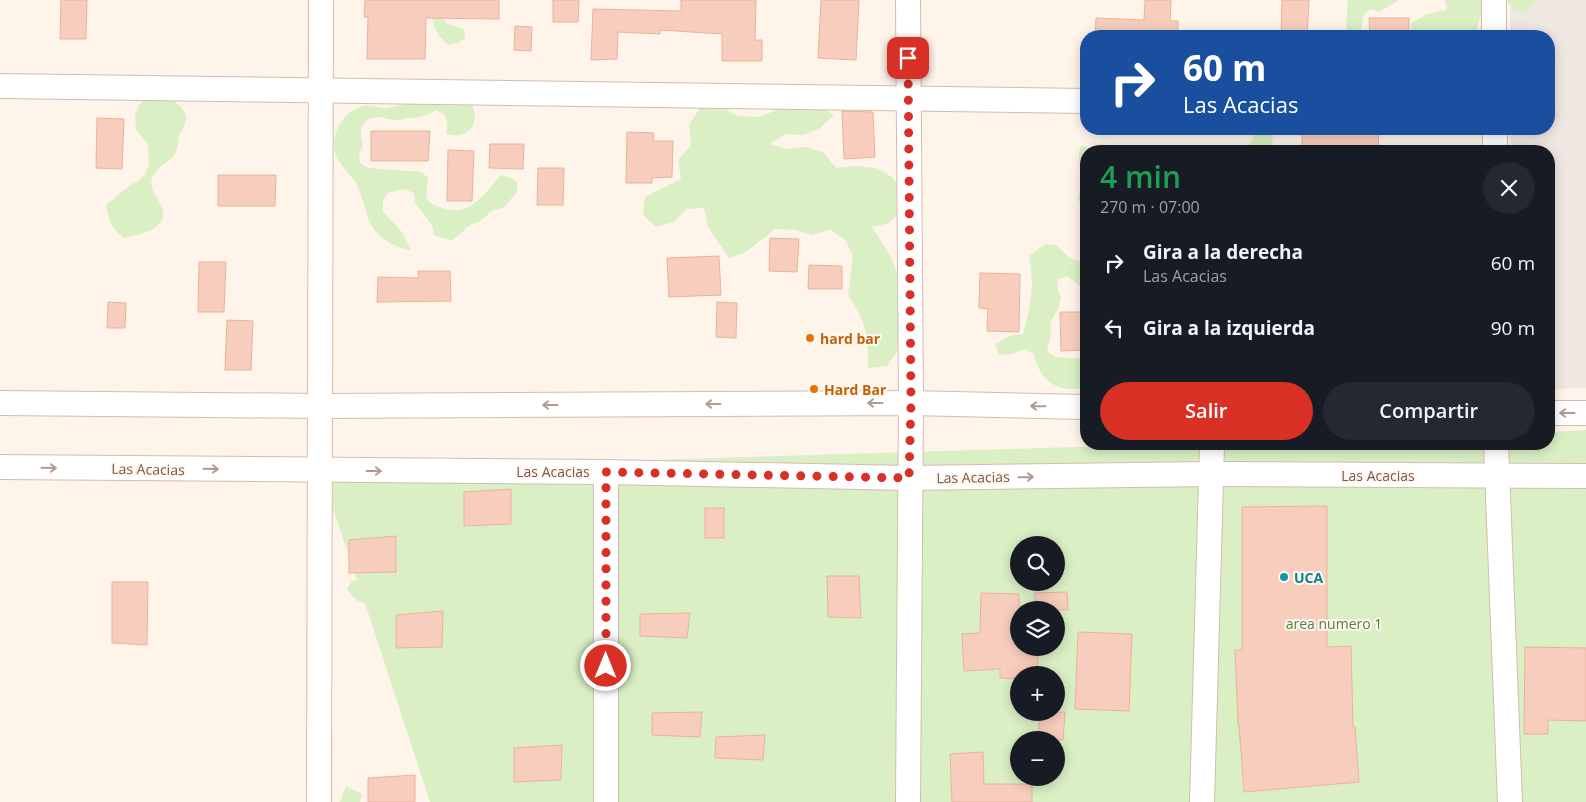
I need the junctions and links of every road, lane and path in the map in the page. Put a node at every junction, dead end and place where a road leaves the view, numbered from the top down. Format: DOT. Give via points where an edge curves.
graph roads {
  1 [pos="320,0"];
  2 [pos="908,0"];
  3 [pos="1494,0"];
  4 [pos="1494,30"];
  5 [pos="0,86"];
  6 [pos="320,92"];
  7 [pos="908,97"];
  8 [pos="1080,101"];
  9 [pos="0,403"];
  10 [pos="911,403"];
  11 [pos="320,406"];
  12 [pos="1080,407"];
  13 [pos="1555,413"];
  14 [pos="1586,413"];
  15 [pos="1212,450"];
  16 [pos="1496,450"];
  17 [pos="0,468"];
  18 [pos="320,470"];
  19 [pos="606,472"];
  20 [pos="1211,474"];
  21 [pos="1496,475"];
  22 [pos="1586,476"];
  23 [pos="909,478"];
  24 [pos="319,802"];
  25 [pos="606,802"];
  26 [pos="908,802"];
  27 [pos="1202,802"];
  28 [pos="1510,802"];
  1 -- 6 [label="street"];
  2 -- 7 [label="street"];
  3 -- 4 [label="street"];
  5 -- 6 [label="street"];
  6 -- 7 [label="street"];
  6 -- 11 [label="street"];
  7 -- 8 [label="street"];
  7 -- 10 [label="street"];
  9 -- 11 [label="street"];
  10 -- 11 [label="street, one-way"];
  12 -- 10 [label="street, one-way"];
  10 -- 23 [label="street"];
  11 -- 18 [label="street"];
  14 -- 13 [label="street, one-way"];
  15 -- 20 [label="street"];
  16 -- 21 [label="street"];
  17 -- 18 [label="street, Las Acacias, one-way"];
  18 -- 19 [label="street, Las Acacias, one-way"];
  18 -- 24 [label="street"];
  19 -- 23 [label="street, Las Acacias"];
  19 -- 25 [label="street"];
  20 -- 21 [label="street, Las Acacias"];
  23 -- 20 [label="street, Las Acacias, one-way"];
  20 -- 27 [label="street"];
  21 -- 22 [label="street, Las Acacias"];
  21 -- 28 [label="street"];
  23 -- 26 [label="street"];
}
